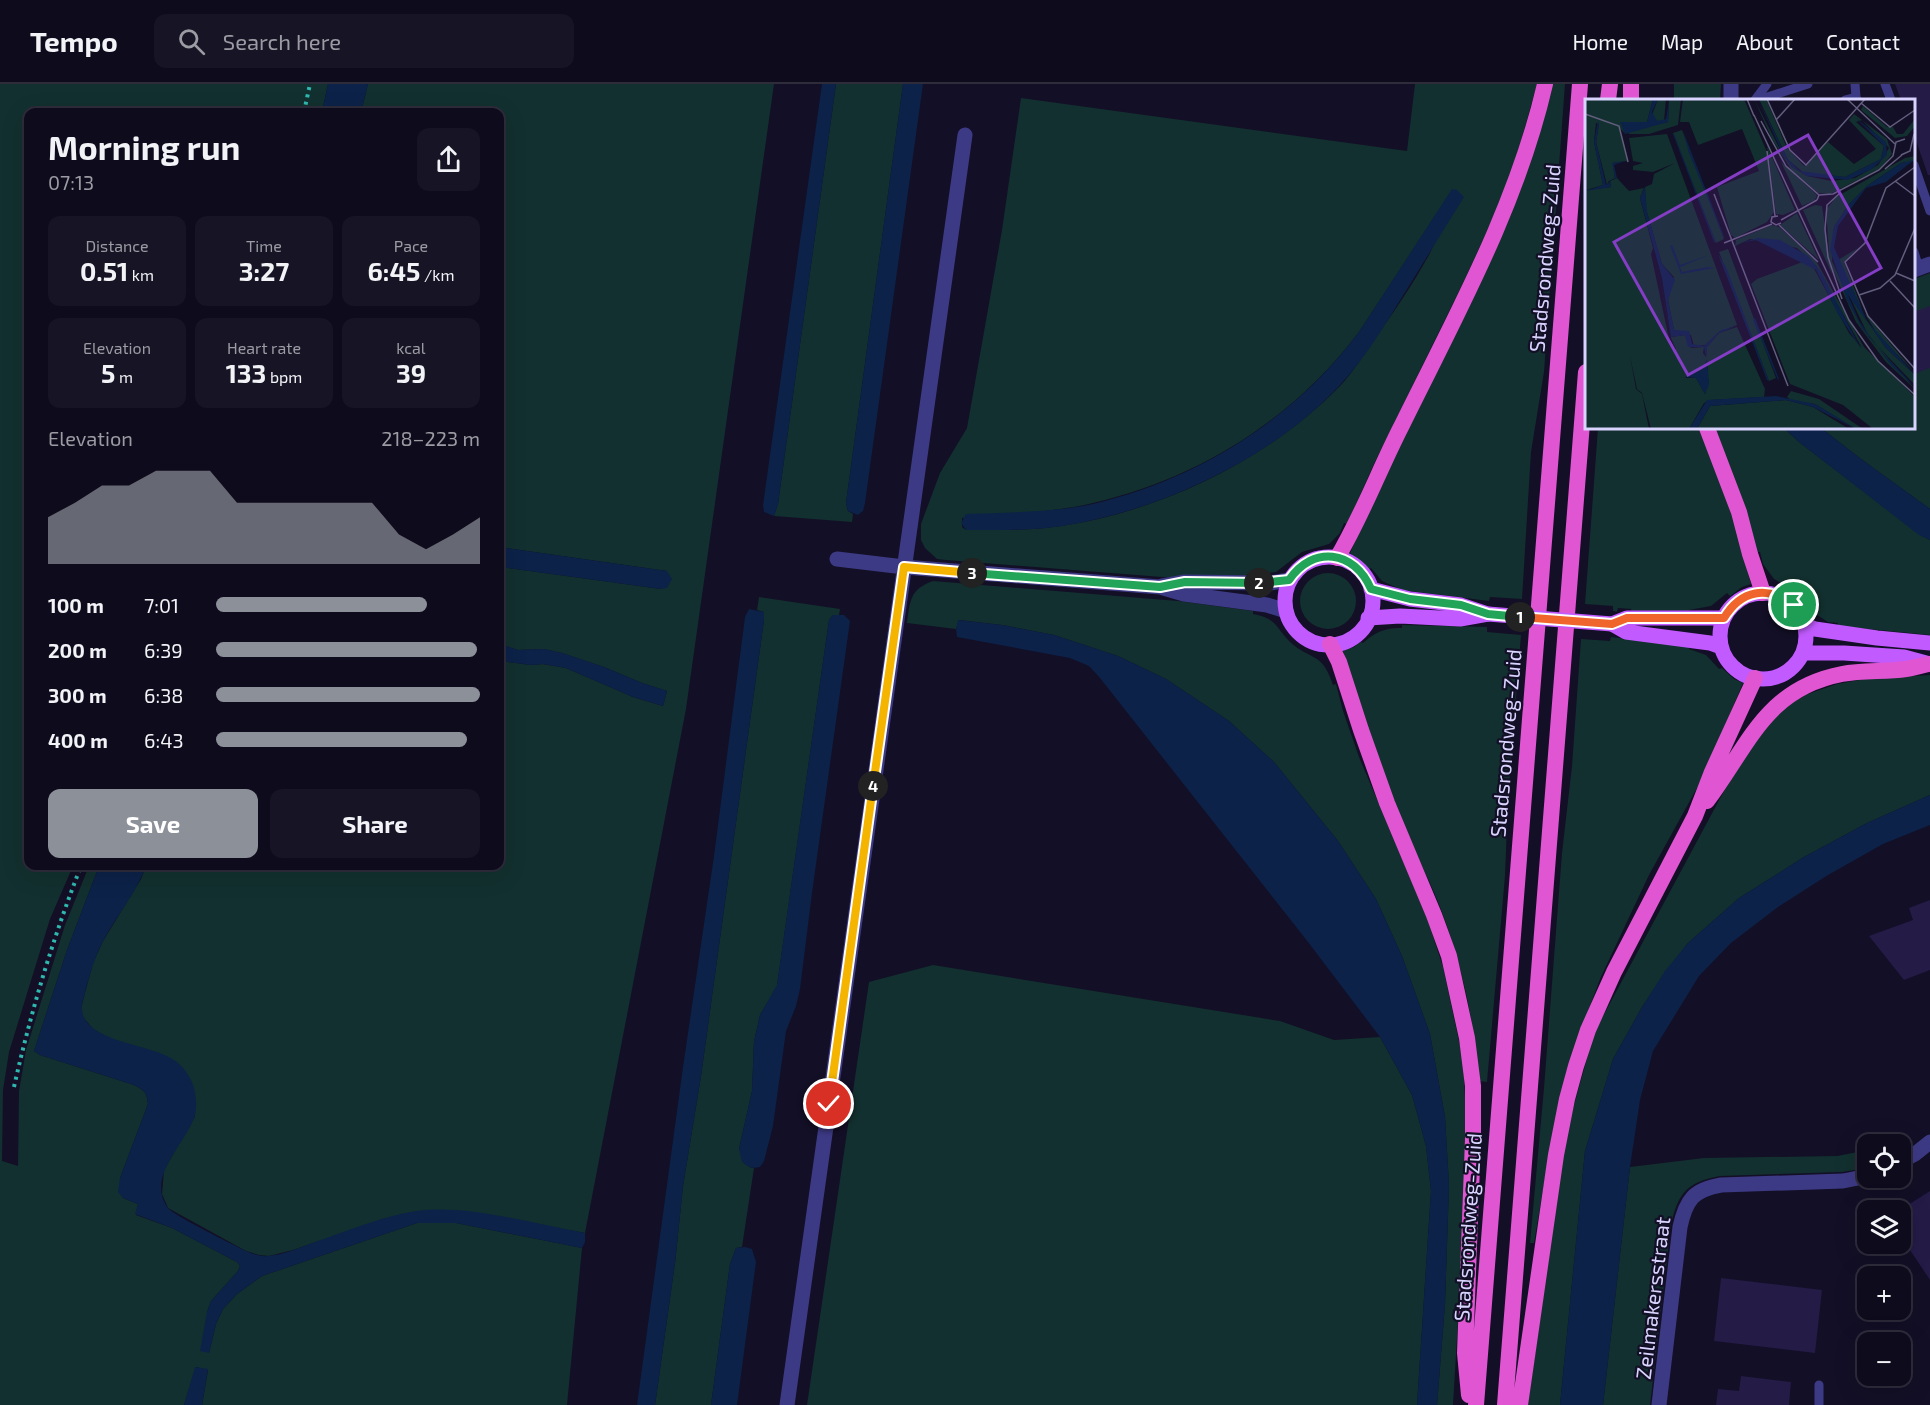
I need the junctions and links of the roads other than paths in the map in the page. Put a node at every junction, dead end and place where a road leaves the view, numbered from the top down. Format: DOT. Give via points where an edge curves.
graph roads {
  1 [pos="1545,84"];
  2 [pos="1580,84"];
  3 [pos="1610,84"];
  4 [pos="1767,84"];
  5 [pos="1808,84"];
  6 [pos="1855,84"];
  7 [pos="1885,84"];
  8 [pos="1608,99"];
  9 [pos="1757,99"];
  10 [pos="1759,99"];
  11 [pos="1857,99"];
  12 [pos="1891,99"];
  13 [pos="965,135"];
  14 [pos="1915,168"];
  15 [pos="1930,211"];
  16 [pos="1585,397"];
  17 [pos="1707,429"];
  18 [pos="1337,558"];
  19 [pos="837,559"];
  20 [pos="904,567"];
  21 [pos="1289,580"];
  22 [pos="1160,587"];
  23 [pos="1371,589"];
  24 [pos="1763,593"];
  25 [pos="1286,611"];
  26 [pos="1488,614"];
  27 [pos="1368,618"];
  28 [pos="1724,618"];
  29 [pos="1612,624"];
  30 [pos="1805,625"];
  31 [pos="1930,643"];
  32 [pos="1330,644"];
  33 [pos="1721,647"];
  34 [pos="1803,653"];
  35 [pos="1929,664"];
  36 [pos="1755,678"];
  37 [pos="1695,816"];
  38 [pos="1930,1142"];
  39 [pos="1911,1156"];
  40 [pos="1857,1178"];
  41 [pos="1819,1385"];
  42 [pos="787,1405"];
  43 [pos="1470,1405"];
  44 [pos="1476,1405"];
  45 [pos="1505,1405"];
  46 [pos="1520,1405"];
  47 [pos="1659,1405"];
  48 [pos="1819,1405"];
  1 -- 18 [label="highway" via="1525,158 1492,241"];
  2 -- 44 [label="highway, Stadsrondweg-Zuid"];
  3 -- 8 [label="highway"];
  4 -- 9 [label="lane"];
  5 -- 10 [label="lane"];
  6 -- 11 [label="lane"];
  7 -- 12 [label="lane"];
  13 -- 20 [label="street"];
  14 -- 15 [label="lane"];
  16 -- 45 [label="highway"];
  17 -- 24 [label="highway" via="1739,512"];
  18 -- 21 [label="main road" via="1315,559"];
  18 -- 23 [label="main road" via="1359,569"];
  19 -- 20 [label="street"];
  20 -- 22 [label="street"];
  20 -- 42 [label="street"];
  21 -- 22 [label="street" via="1185,582"];
  21 -- 25 [label="main road"];
  22 -- 25 [label="street"];
  23 -- 26 [label="main road" via="1410,599 1461,605"];
  23 -- 27 [label="main road" via="1372,610"];
  24 -- 28 [label="main road" via="1744,597"];
  24 -- 30 [label="main road" via="1785,598 1801,614"];
  25 -- 32 [label="main road" via="1299,633 1318,644"];
  26 -- 27 [label="main road" via="1460,619"];
  26 -- 29 [label="main road, bridge"];
  27 -- 32 [label="main road" via="1359,633"];
  28 -- 29 [label="main road" via="1627,618"];
  28 -- 33 [label="main road"];
  29 -- 33 [label="main road" via="1626,632"];
  30 -- 31 [label="main road"];
  30 -- 34 [label="main road"];
  32 -- 43 [label="highway" via="1387,803 1449,956 1467,1038 1473,1086 1465,1353"];
  33 -- 36 [label="main road" via="1730,664"];
  34 -- 35 [label="main road" via="1904,657"];
  34 -- 36 [label="main road" via="1783,674"];
  35 -- 37 [label="highway" via="1843,674 1800,689 1768,712"];
  36 -- 37 [label="highway"];
  37 -- 46 [label="highway" via="1614,972 1576,1066 1556,1155"];
  38 -- 39 [label="street"];
  40 -- 47 [label="street, Zeilmakersstraat" via="1721,1185 1705,1188 1691,1197 1683,1210 1680,1227"];
  41 -- 48 [label="lane"];
}
